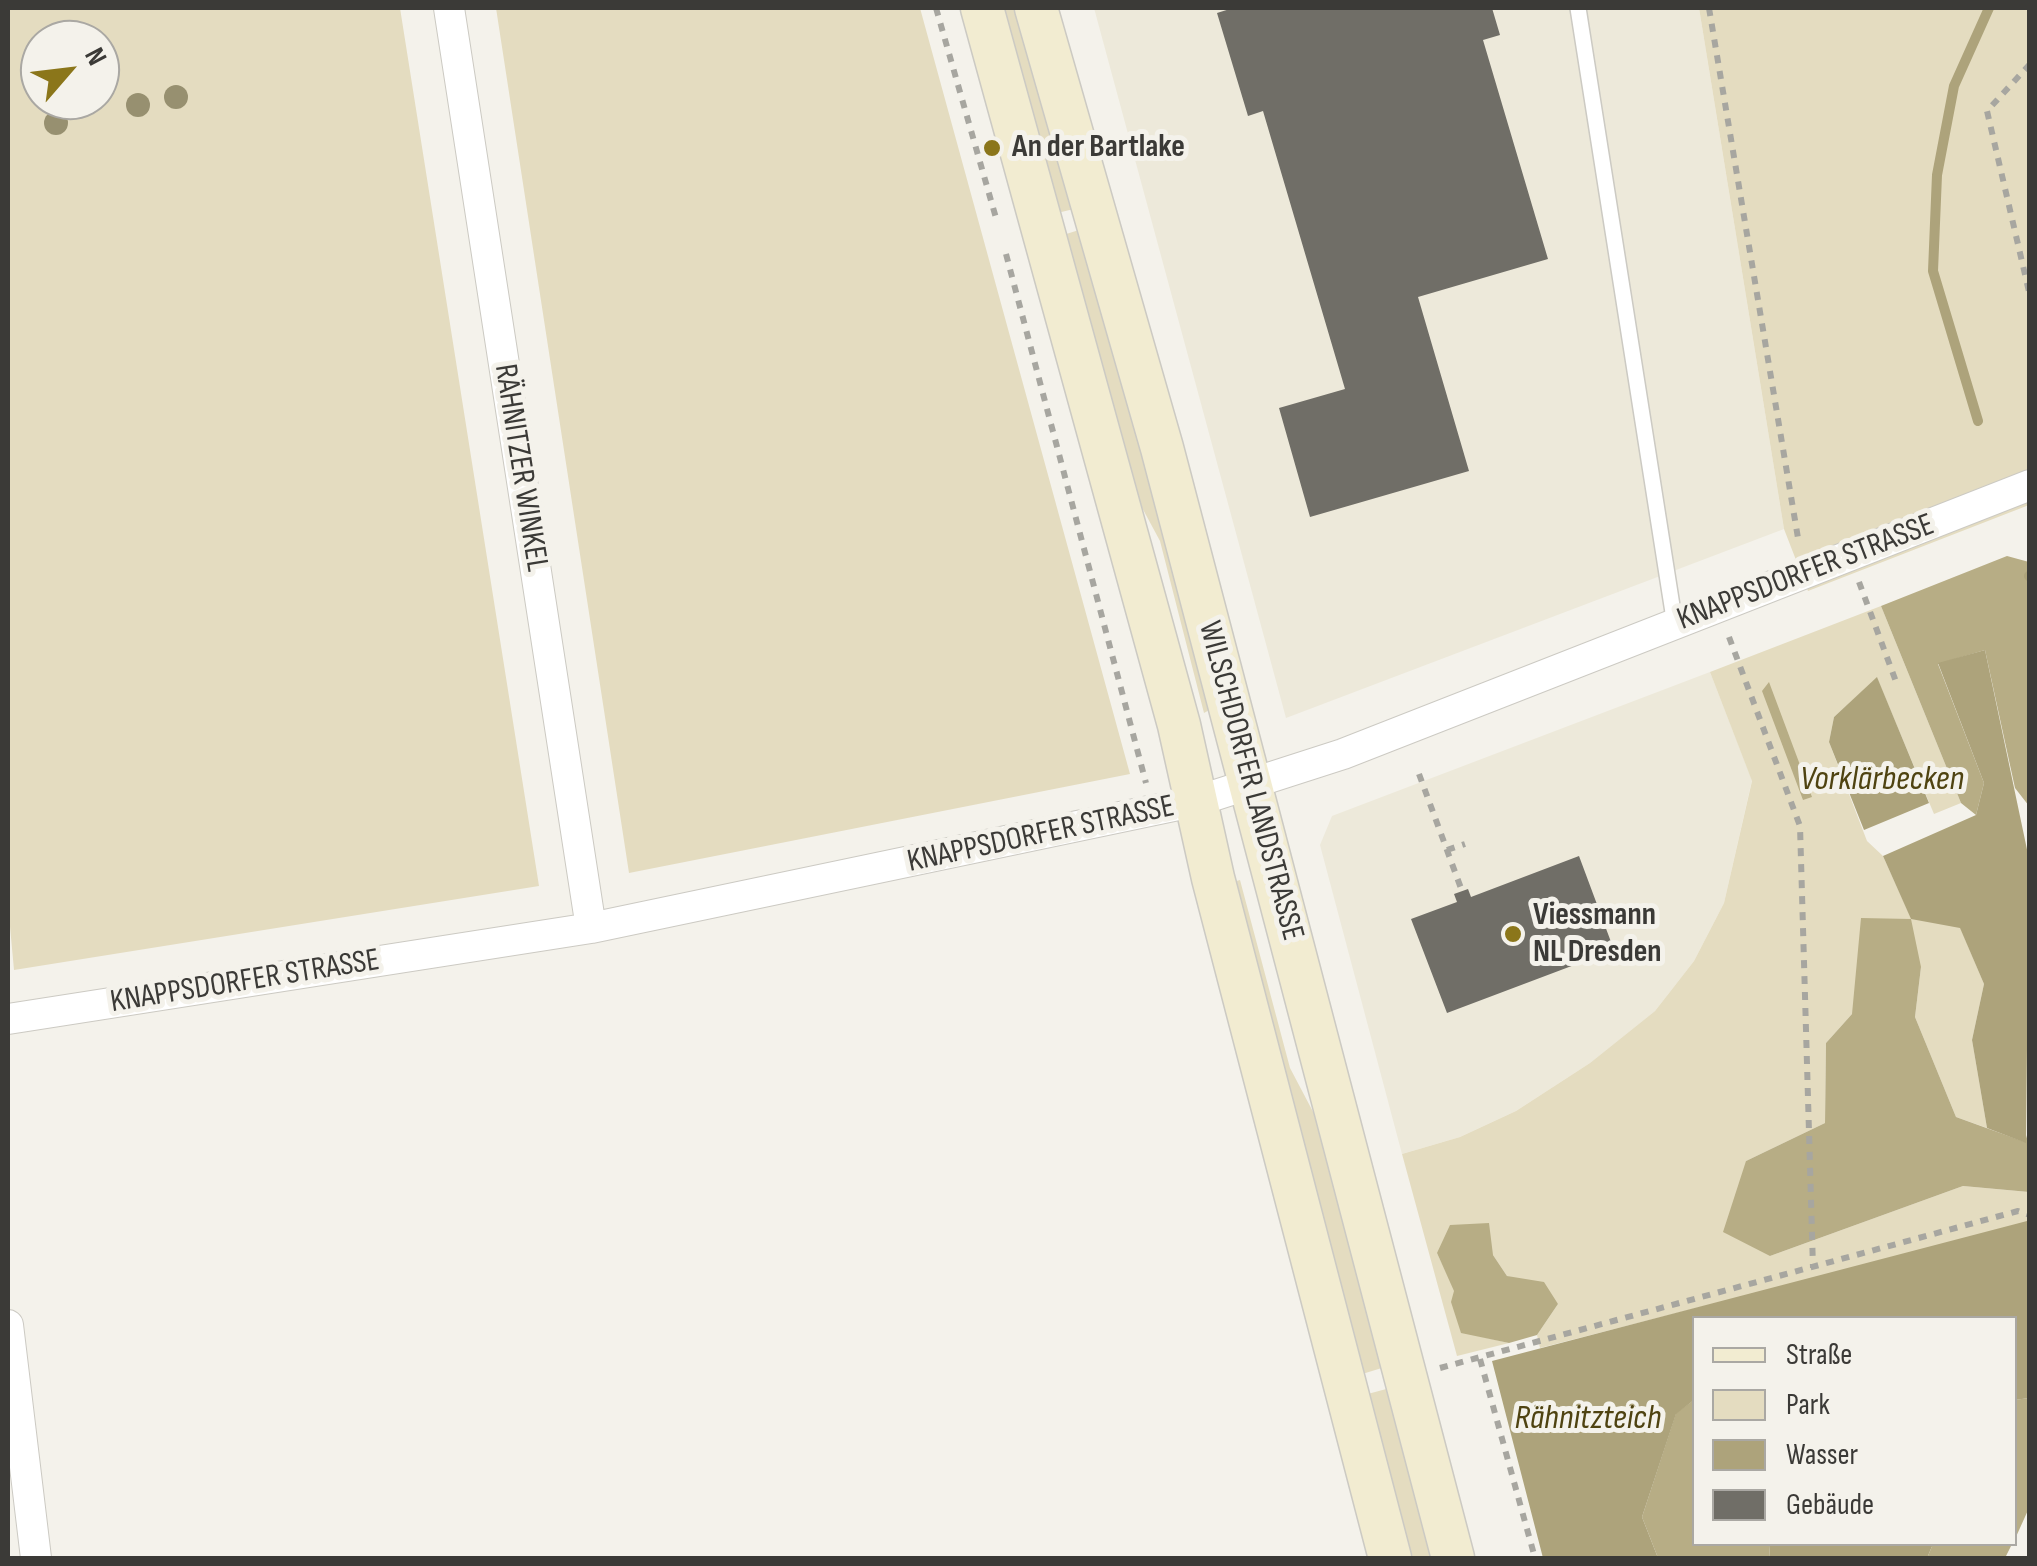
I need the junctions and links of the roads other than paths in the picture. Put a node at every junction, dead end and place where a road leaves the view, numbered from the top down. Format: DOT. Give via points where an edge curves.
graph roads {
  1 [pos="449,8"];
  2 [pos="982,8"];
  3 [pos="1036,8"];
  4 [pos="1578,8"];
  5 [pos="2030,485"];
  6 [pos="1675,625"];
  7 [pos="1252,785"];
  8 [pos="1198,801"];
  9 [pos="592,928"];
  10 [pos="8,1019"];
  11 [pos="8,1325"];
  12 [pos="36,1558"];
  13 [pos="1390,1558"];
  14 [pos="1453,1558"];
  1 -- 9 [label="street, RÄHNITZER WINKEL"];
  2 -- 8 [label="main road, WILSCHDORFER LANDSTRASSE"];
  3 -- 7 [label="main road, WILSCHDORFER LANDSTRASSE"];
  4 -- 6 [label="lane"];
  5 -- 6 [label="street, KNAPPSDORFER STRASSE"];
  6 -- 7 [label="street, KNAPPSDORFER STRASSE"];
  7 -- 8 [label="street, KNAPPSDORFER STRASSE"];
  7 -- 14 [label="main road, WILSCHDORFER LANDSTRASSE"];
  8 -- 9 [label="street, KNAPPSDORFER STRASSE"];
  8 -- 13 [label="main road, WILSCHDORFER LANDSTRASSE"];
  9 -- 10 [label="street, KNAPPSDORFER STRASSE"];
  11 -- 12 [label="street"];
}
